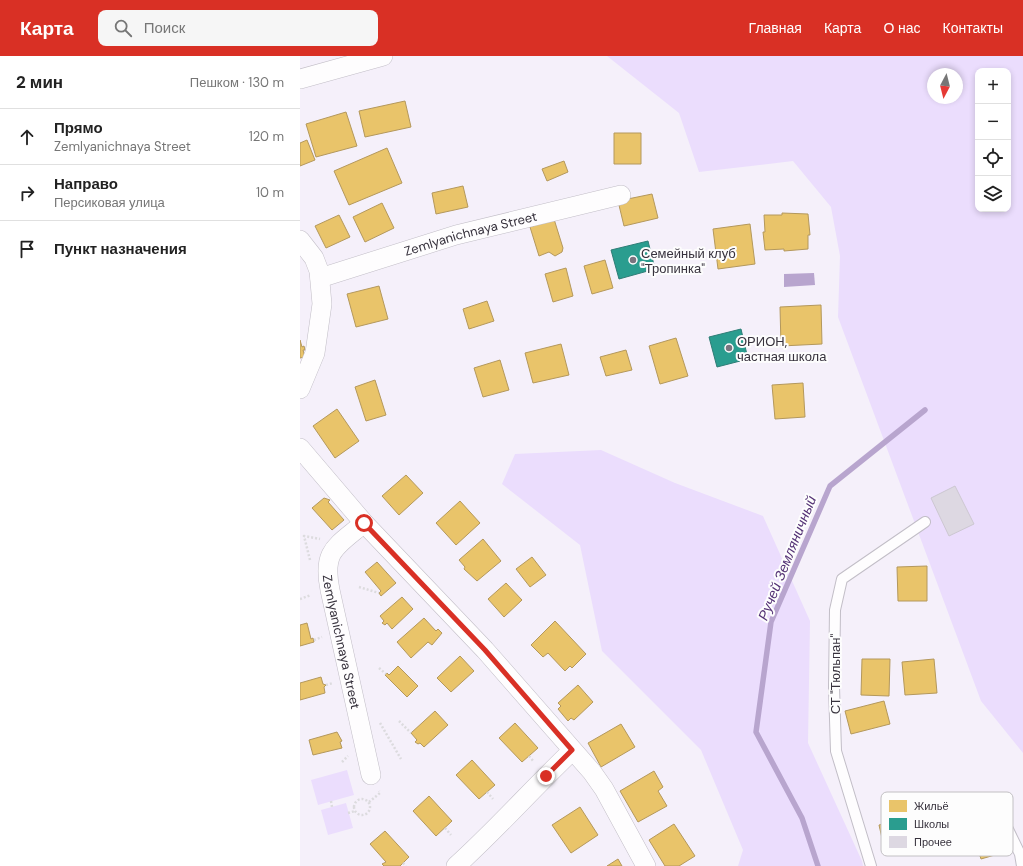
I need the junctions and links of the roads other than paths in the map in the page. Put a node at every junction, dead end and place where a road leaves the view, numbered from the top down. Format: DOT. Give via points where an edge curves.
graph roads {
  1 [pos="383,56"];
  2 [pos="300,79"];
  3 [pos="621,195"];
  4 [pos="300,240"];
  5 [pos="307,263"];
  6 [pos="320,278"];
  7 [pos="300,389"];
  8 [pos="300,448"];
  9 [pos="925,522"];
  10 [pos="364,523"];
  11 [pos="572,750"];
  12 [pos="371,775"];
  13 [pos="1013,840"];
  14 [pos="456,866"];
  15 [pos="646,866"];
  16 [pos="871,866"];
  17 [pos="1022,866"];
  1 -- 2 [label="street"];
  3 -- 6 [label="street, Zemlyanichnaya Street" via="456,235"];
  4 -- 5 [label="street"];
  5 -- 6 [label="street"];
  6 -- 7 [label="street" via="322,304 317,345"];
  8 -- 10 [label="street"];
  9 -- 16 [label="lane, СТ \"Тюльпан\"" via="842,579 835,610 836,751"];
  10 -- 11 [label="street" via="485,650"];
  10 -- 12 [label="street, Zemlyanichnaya Street" via="336,547 330,554 327,564"];
  11 -- 14 [label="street" via="489,836"];
  11 -- 15 [label="street" via="604,790"];
  13 -- 17 [label="lane"];
}
